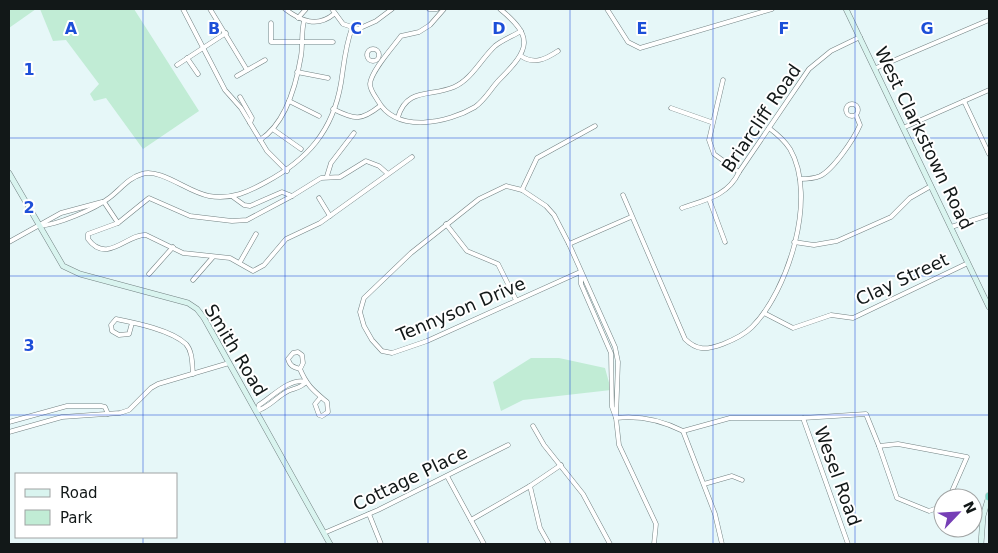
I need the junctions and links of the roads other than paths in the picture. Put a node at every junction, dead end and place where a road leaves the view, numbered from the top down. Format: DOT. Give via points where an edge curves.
graph roads {
  1 [pos="183,9"];
  2 [pos="210,9"];
  3 [pos="285,9"];
  4 [pos="306,9"];
  5 [pos="332,9"];
  6 [pos="392,9"];
  7 [pos="429,9"];
  8 [pos="500,9"];
  9 [pos="607,9"];
  10 [pos="772,9"];
  11 [pos="846,9"];
  12 [pos="440,10"];
  13 [pos="334,14"];
  14 [pos="298,18"];
  15 [pos="989,20"];
  16 [pos="304,21"];
  17 [pos="271,24"];
  18 [pos="352,28"];
  19 [pos="522,31"];
  20 [pos="226,33"];
  21 [pos="860,37"];
  22 [pos="303,41"];
  23 [pos="333,42"];
  24 [pos="202,48"];
  25 [pos="558,51"];
  26 [pos="521,56"];
  27 [pos="187,58"];
  28 [pos="265,60"];
  29 [pos="177,65"];
  30 [pos="876,68"];
  31 [pos="247,70"];
  32 [pos="297,72"];
  33 [pos="198,74"];
  34 [pos="237,76"];
  35 [pos="328,78"];
  36 [pos="723,80"];
  37 [pos="989,90"];
  38 [pos="240,98"];
  39 [pos="289,101"];
  40 [pos="964,101"];
  41 [pos="380,106"];
  42 [pos="671,108"];
  43 [pos="333,109"];
  44 [pos="856,115"];
  45 [pos="319,116"];
  46 [pos="398,117"];
  47 [pos="711,122"];
  48 [pos="250,123"];
  49 [pos="595,126"];
  50 [pos="905,127"];
  51 [pos="769,128"];
  52 [pos="274,130"];
  53 [pos="354,134"];
  54 [pos="260,140"];
  55 [pos="301,149"];
  56 [pos="989,154"];
  57 [pos="412,158"];
  58 [pos="287,171"];
  59 [pos="739,172"];
  60 [pos="9,173"];
  61 [pos="388,174"];
  62 [pos="327,176"];
  63 [pos="800,180"];
  64 [pos="931,186"];
  65 [pos="522,190"];
  66 [pos="623,195"];
  67 [pos="292,196"];
  68 [pos="233,197"];
  69 [pos="319,198"];
  70 [pos="709,198"];
  71 [pos="104,202"];
  72 [pos="682,208"];
  73 [pos="989,215"];
  74 [pos="330,216"];
  75 [pos="631,217"];
  76 [pos="118,223"];
  77 [pos="446,224"];
  78 [pos="40,226"];
  79 [pos="951,227"];
  80 [pos="256,234"];
  81 [pos="9,242"];
  82 [pos="725,242"];
  83 [pos="794,242"];
  84 [pos="569,244"];
  85 [pos="173,247"];
  86 [pos="213,257"];
  87 [pos="240,262"];
  88 [pos="968,263"];
  89 [pos="149,274"];
  90 [pos="580,274"];
  91 [pos="193,280"];
  92 [pos="516,300"];
  93 [pos="989,307"];
  94 [pos="764,313"];
  95 [pos="132,323"];
  96 [pos="229,363"];
  97 [pos="300,369"];
  98 [pos="193,374"];
  99 [pos="306,382"];
  100 [pos="270,398"];
  101 [pos="320,398"];
  102 [pos="273,402"];
  103 [pos="257,410"];
  104 [pos="108,414"];
  105 [pos="616,418"];
  106 [pos="802,418"];
  107 [pos="9,422"];
  108 [pos="532,426"];
  109 [pos="683,431"];
  110 [pos="9,432"];
  111 [pos="508,445"];
  112 [pos="879,446"];
  113 [pos="561,465"];
  114 [pos="447,476"];
  115 [pos="742,480"];
  116 [pos="704,484"];
  117 [pos="530,486"];
  118 [pos="953,488"];
  119 [pos="989,496"];
  120 [pos="933,510"];
  121 [pos="368,514"];
  122 [pos="471,520"];
  123 [pos="324,533"];
  124 [pos="330,544"];
  125 [pos="382,544"];
  126 [pos="484,544"];
  127 [pos="549,544"];
  128 [pos="610,544"];
  129 [pos="654,544"];
  130 [pos="722,544"];
  131 [pos="848,544"];
  132 [pos="981,544"];
  1 -- 24 [label="street"];
  2 -- 20 [label="street"];
  3 -- 14 [label="street"];
  4 -- 14 [label="street"];
  5 -- 13 [label="street"];
  6 -- 18 [label="street" via="364,27"];
  7 -- 12 [label="street"];
  8 -- 19 [label="street"];
  9 -- 10 [label="street" via="628,42 640,48"];
  11 -- 21 [label="street, West Clarkstown Road"];
  12 -- 41 [label="street" via="419,32 401,36 381,59 370,83"];
  13 -- 16 [label="street" via="323,21"];
  13 -- 18 [label="street"];
  14 -- 16 [label="street"];
  15 -- 30 [label="street"];
  16 -- 22 [label="street"];
  17 -- 22 [label="street" via="272,42"];
  18 -- 43 [label="street"];
  19 -- 26 [label="street" via="524,46"];
  19 -- 46 [label="street" via="496,45 454,87 406,100"];
  20 -- 24 [label="street"];
  20 -- 31 [label="street"];
  21 -- 30 [label="street, West Clarkstown Road"];
  21 -- 51 [label="street, Briarcliff Road" via="831,51 809,69"];
  22 -- 23 [label="street"];
  22 -- 32 [label="street"];
  24 -- 27 [label="street"];
  24 -- 48 [label="street" via="222,85"];
  25 -- 26 [label="street" via="535,61"];
  26 -- 46 [label="street" via="486,97 463,112 422,124"];
  27 -- 29 [label="street"];
  27 -- 33 [label="street"];
  28 -- 31 [label="street"];
  30 -- 50 [label="street, West Clarkstown Road"];
  31 -- 34 [label="street"];
  32 -- 35 [label="street"];
  32 -- 39 [label="street"];
  36 -- 47 [label="street"];
  37 -- 40 [label="street"];
  38 -- 48 [label="street" via="252,118"];
  39 -- 45 [label="street"];
  39 -- 52 [label="street"];
  40 -- 50 [label="street"];
  40 -- 56 [label="street"];
  41 -- 43 [label="street" via="364,117 355,118"];
  41 -- 46 [label="street"];
  42 -- 47 [label="street"];
  43 -- 58 [label="street" via="316,144"];
  44 -- 63 [label="street" via="860,125 856,134 828,170 811,179"];
  47 -- 59 [label="street" via="709,140 714,154"];
  48 -- 54 [label="street"];
  49 -- 65 [label="street" via="537,158"];
  50 -- 64 [label="street, West Clarkstown Road"];
  51 -- 59 [label="street, Briarcliff Road"];
  51 -- 63 [label="street" via="790,149"];
  52 -- 54 [label="street"];
  52 -- 55 [label="street"];
  53 -- 62 [label="street" via="331,164"];
  54 -- 58 [label="street"];
  57 -- 61 [label="street"];
  58 -- 68 [label="street"];
  59 -- 70 [label="street, Briarcliff Road" via="734,184 725,192"];
  60 -- 78 [label="street, Smith Road"];
  61 -- 62 [label="street" via="366,161 340,177"];
  61 -- 74 [label="street"];
  62 -- 67 [label="street"];
  63 -- 83 [label="street" via="800,209"];
  64 -- 79 [label="street, West Clarkstown Road"];
  64 -- 83 [label="street" via="910,198 891,217 837,242 814,245"];
  65 -- 77 [label="street, Tennyson Drive" via="506,186 478,200"];
  65 -- 84 [label="street" via="546,206"];
  66 -- 75 [label="street"];
  67 -- 68 [label="street" via="282,192 250,206"];
  67 -- 76 [label="street" via="247,220 232,221 190,216 149,198"];
  68 -- 71 [label="street" via="196,193 163,177 144,173 127,182"];
  69 -- 74 [label="street"];
  70 -- 72 [label="street, Briarcliff Road"];
  70 -- 82 [label="street"];
  71 -- 76 [label="street"];
  71 -- 78 [label="street" via="50,226"];
  73 -- 79 [label="street"];
  74 -- 87 [label="street" via="286,239 258,269 253,271"];
  75 -- 84 [label="street"];
  75 -- 94 [label="street" via="685,339 693,346 710,349 738,338"];
  76 -- 85 [label="street" via="95,230 88,234 88,238 97,246 111,248 141,234"];
  77 -- 92 [label="street" via="467,251 498,264"];
  77 -- 92 [label="street, Tennyson Drive" via="364,298 360,312 364,326 382,351 392,354 435,338"];
  78 -- 81 [label="street"];
  78 -- 96 [label="street, Smith Road" via="58,259 71,271 178,299 197,309"];
  79 -- 88 [label="street, West Clarkstown Road"];
  80 -- 87 [label="street"];
  83 -- 94 [label="street" via="779,291"];
  84 -- 90 [label="street"];
  85 -- 86 [label="street" via="195,256"];
  85 -- 89 [label="street"];
  86 -- 87 [label="street"];
  86 -- 91 [label="street"];
  88 -- 93 [label="street, West Clarkstown Road"];
  88 -- 94 [label="street, Clay Street" via="853,318 831,315 793,328"];
  90 -- 92 [label="street, Tennyson Drive"];
  90 -- 105 [label="street" via="581,284 611,353 612,407"];
  95 -- 95 [label="street" via="116,319 112,322 112,332 129,334"];
  95 -- 98 [label="street" via="158,330 186,344"];
  96 -- 98 [label="street"];
  96 -- 103 [label="street, Smith Road"];
  97 -- 97 [label="street" via="302,355 293,353 288,359 289,364"];
  97 -- 99 [label="street"];
  98 -- 104 [label="street" via="158,384 129,410"];
  99 -- 100 [label="street" via="300,380 288,385"];
  99 -- 101 [label="street"];
  99 -- 102 [label="street"];
  100 -- 102 [label="street"];
  100 -- 103 [label="street"];
  101 -- 101 [label="street" via="315,409 322,416 328,412 328,404"];
  102 -- 103 [label="street"];
  103 -- 123 [label="street, Smith Road"];
  104 -- 107 [label="street" via="101,406 67,406"];
  104 -- 110 [label="street" via="62,417"];
  105 -- 109 [label="street" via="635,415 667,423"];
  105 -- 129 [label="street" via="619,445 656,524"];
  106 -- 109 [label="street" via="730,418"];
  106 -- 112 [label="street" via="866,414"];
  106 -- 131 [label="street, Wesel Road"];
  108 -- 113 [label="street"];
  109 -- 116 [label="street"];
  111 -- 114 [label="street, Cottage Place"];
  112 -- 118 [label="street" via="898,444 967,457"];
  112 -- 120 [label="street" via="897,498 929,511"];
  113 -- 117 [label="street"];
  113 -- 128 [label="street" via="583,494"];
  114 -- 121 [label="street, Cottage Place"];
  114 -- 122 [label="street"];
  115 -- 116 [label="street" via="732,476"];
  116 -- 130 [label="street"];
  117 -- 122 [label="street"];
  117 -- 127 [label="street" via="540,528"];
  119 -- 132 [label="street" via="983,516"];
  121 -- 123 [label="street, Cottage Place"];
  121 -- 125 [label="street"];
  122 -- 126 [label="street"];
  123 -- 124 [label="street, Smith Road"];
}
